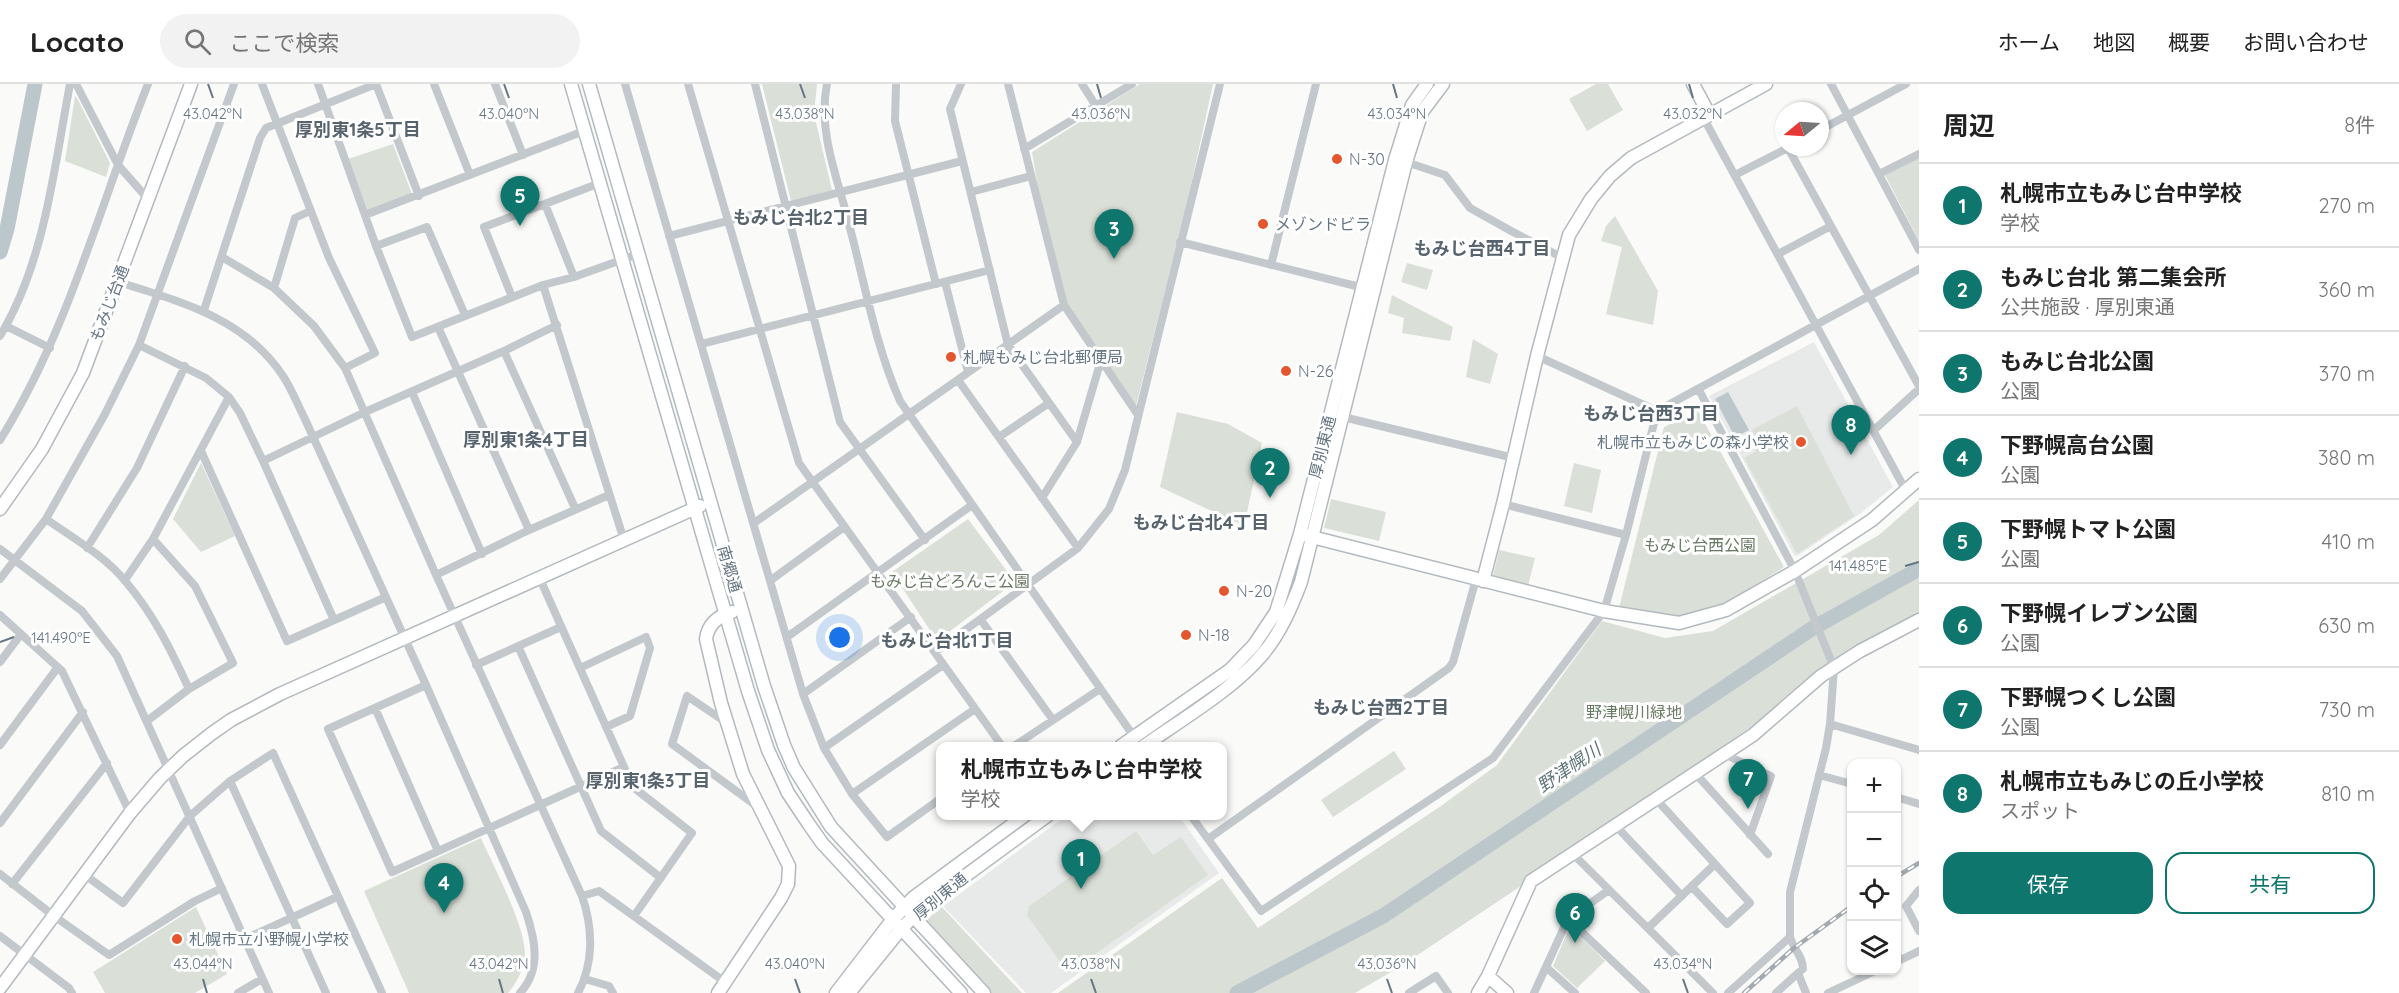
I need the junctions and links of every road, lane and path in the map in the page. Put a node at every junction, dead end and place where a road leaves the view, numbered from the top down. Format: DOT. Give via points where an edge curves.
graph roads {
  1 [pos="70,84"];
  2 [pos="76,84"];
  3 [pos="139,84"];
  4 [pos="148,84"];
  5 [pos="191,84"];
  6 [pos="234,84"];
  7 [pos="262,84"];
  8 [pos="318,84"];
  9 [pos="376,84"];
  10 [pos="434,84"];
  11 [pos="495,84"];
  12 [pos="571,84"];
  13 [pos="588,84"];
  14 [pos="625,84"];
  15 [pos="688,84"];
  16 [pos="754,84"];
  17 [pos="827,84"];
  18 [pos="896,84"];
  19 [pos="961,84"];
  20 [pos="1008,84"];
  21 [pos="1082,84"];
  22 [pos="1132,84"];
  23 [pos="1220,84"];
  24 [pos="1316,84"];
  25 [pos="1427,84"];
  26 [pos="1443,84"];
  27 [pos="1693,84"];
  28 [pos="1766,84"];
  29 [pos="1831,84"];
  30 [pos="1906,84"];
  31 [pos="144,94"];
  32 [pos="326,104"];
  33 [pos="1096,106"];
  34 [pos="1848,115"];
  35 [pos="1706,116"];
  36 [pos="276,122"];
  37 [pos="1829,125"];
  38 [pos="584,131"];
  39 [pos="1024,149"];
  40 [pos="523,154"];
  41 [pos="1775,154"];
  42 [pos="1919,154"];
  43 [pos="1794,156"];
  44 [pos="962,161"];
  45 [pos="1406,162"];
  46 [pos="118,165"];
  47 [pos="1879,174"];
  48 [pos="470,175"];
  49 [pos="1735,175"];
  50 [pos="908,176"];
  51 [pos="1031,176"];
  52 [pos="600,183"];
  53 [pos="971,192"];
  54 [pos="842,193"];
  55 [pos="419,196"];
  56 [pos="148,199"];
  57 [pos="545,204"];
  58 [pos="785,207"];
  59 [pos="310,211"];
  60 [pos="365,215"];
  61 [pos="728,221"];
  62 [pos="1831,226"];
  63 [pos="669,236"];
  64 [pos="1180,242"];
  65 [pos="376,246"];
  66 [pos="1919,250"];
  67 [pos="638,254"];
  68 [pos="1778,254"];
  69 [pos="222,257"];
  70 [pos="1563,258"];
  71 [pos="622,259"];
  72 [pos="1271,265"];
  73 [pos="1919,268"];
  74 [pos="990,270"];
  75 [pos="574,277"];
  76 [pos="118,282"];
  77 [pos="940,283"];
  78 [pos="543,285"];
  79 [pos="274,288"];
  80 [pos="1361,288"];
  81 [pos="1374,291"];
  82 [pos="158,295"];
  83 [pos="1869,296"];
  84 [pos="512,297"];
  85 [pos="868,300"];
  86 [pos="1064,306"];
  87 [pos="204,310"];
  88 [pos="465,315"];
  89 [pos="813,315"];
  90 [pos="557,325"];
  91 [pos="6,326"];
  92 [pos="1817,326"];
  93 [pos="438,327"];
  94 [pos="760,328"];
  95 [pos="0,336"];
  96 [pos="701,344"];
  97 [pos="139,345"];
  98 [pos="1008,345"];
  99 [pos="50,348"];
  100 [pos="504,351"];
  101 [pos="1537,357"];
  102 [pos="1101,360"];
  103 [pos="185,366"];
  104 [pos="345,368"];
  105 [pos="458,370"];
  106 [pos="968,372"];
  107 [pos="958,380"];
  108 [pos="1919,388"];
  109 [pos="1699,390"];
  110 [pos="411,392"];
  111 [pos="229,397"];
  112 [pos="1049,403"];
  113 [pos="1657,411"];
  114 [pos="365,412"];
  115 [pos="1138,415"];
  116 [pos="909,416"];
  117 [pos="1342,417"];
  118 [pos="1873,431"];
  119 [pos="999,437"];
  120 [pos="314,439"];
  121 [pos="0,440"];
  122 [pos="1077,442"];
  123 [pos="859,449"];
  124 [pos="201,451"];
  125 [pos="1514,458"];
  126 [pos="263,461"];
  127 [pos="1919,480"];
  128 [pos="813,482"];
  129 [pos="1906,491"];
  130 [pos="609,495"];
  131 [pos="1042,498"];
  132 [pos="710,502"];
  133 [pos="1503,504"];
  134 [pos="972,505"];
  135 [pos="575,508"];
  136 [pos="695,508"];
  137 [pos="0,509"];
  138 [pos="46,519"];
  139 [pos="754,523"];
  140 [pos="844,527"];
  141 [pos="529,530"];
  142 [pos="1306,535"];
  143 [pos="1626,535"];
  144 [pos="153,539"];
  145 [pos="624,540"];
  146 [pos="925,540"];
  147 [pos="87,548"];
  148 [pos="1078,548"];
  149 [pos="0,549"];
  150 [pos="482,554"];
  151 [pos="15,560"];
  152 [pos="1795,571"];
  153 [pos="879,573"];
  154 [pos="436,575"];
  155 [pos="0,579"];
  156 [pos="540,579"];
  157 [pos="125,580"];
  158 [pos="771,580"];
  159 [pos="1479,580"];
  160 [pos="1029,586"];
  161 [pos="386,597"];
  162 [pos="742,609"];
  163 [pos="1604,611"];
  164 [pos="725,614"];
  165 [pos="0,615"];
  166 [pos="455,617"];
  167 [pos="911,617"];
  168 [pos="334,620"];
  169 [pos="981,620"];
  170 [pos="1919,620"];
  171 [pos="561,627"];
  172 [pos="21,634"];
  173 [pos="787,637"];
  174 [pos="405,639"];
  175 [pos="518,646"];
  176 [pos="935,652"];
  177 [pos="0,662"];
  178 [pos="1832,663"];
  179 [pos="476,664"];
  180 [pos="943,665"];
  181 [pos="58,667"];
  182 [pos="579,668"];
  183 [pos="426,685"];
  184 [pos="1100,688"];
  185 [pos="189,689"];
  186 [pos="803,694"];
  187 [pos="375,708"];
  188 [pos="975,710"];
  189 [pos="83,712"];
  190 [pos="1053,720"];
  191 [pos="147,721"];
  192 [pos="727,723"];
  193 [pos="1830,724"];
  194 [pos="606,727"];
  195 [pos="998,742"];
  196 [pos="1021,742"];
  197 [pos="1139,742"];
  198 [pos="1142,742"];
  199 [pos="0,745"];
  200 [pos="824,748"];
  201 [pos="1919,750"];
  202 [pos="1724,754"];
  203 [pos="107,763"];
  204 [pos="624,767"];
  205 [pos="169,769"];
  206 [pos="1696,774"];
  207 [pos="1819,775"];
  208 [pos="230,781"];
  209 [pos="1847,783"];
  210 [pos="581,786"];
  211 [pos="852,794"];
  212 [pos="1901,799"];
  213 [pos="1656,800"];
  214 [pos="936,802"];
  215 [pos="1919,804"];
  216 [pos="540,805"];
  217 [pos="760,809"];
  218 [pos="130,813"];
  219 [pos="190,816"];
  220 [pos="1019,820"];
  221 [pos="1041,820"];
  222 [pos="1194,820"];
  223 [pos="0,823"];
  224 [pos="1615,825"];
  225 [pos="488,828"];
  226 [pos="1750,836"];
  227 [pos="1208,839"];
  228 [pos="438,851"];
  229 [pos="1572,853"];
  230 [pos="1768,855"];
  231 [pos="1716,864"];
  232 [pos="0,874"];
  233 [pos="85,875"];
  234 [pos="661,878"];
  235 [pos="12,884"];
  236 [pos="1692,887"];
  237 [pos="222,888"];
  238 [pos="1609,890"];
  239 [pos="1919,890"];
  240 [pos="582,896"];
  241 [pos="1682,896"];
  242 [pos="337,897"];
  243 [pos="903,908"];
  244 [pos="54,916"];
  245 [pos="634,916"];
  246 [pos="291,917"];
  247 [pos="913,917"];
  248 [pos="893,919"];
  249 [pos="1568,919"];
  250 [pos="1648,928"];
  251 [pos="902,929"];
  252 [pos="1919,931"];
  253 [pos="0,936"];
  254 [pos="1790,937"];
  255 [pos="245,939"];
  256 [pos="1919,951"];
  257 [pos="25,956"];
  258 [pos="1901,960"];
  259 [pos="1546,967"];
  260 [pos="1798,973"];
  261 [pos="1866,975"];
  262 [pos="1488,976"];
  263 [pos="262,979"];
  264 [pos="585,980"];
  265 [pos="0,988"];
  266 [pos="722,988"];
  267 [pos="1730,992"];
  268 [pos="72,993"];
  269 [pos="238,993"];
  270 [pos="269,993"];
  271 [pos="326,993"];
  272 [pos="382,993"];
  273 [pos="520,993"];
  274 [pos="578,993"];
  275 [pos="613,993"];
  276 [pos="836,993"];
  277 [pos="849,993"];
  278 [pos="961,993"];
  279 [pos="984,993"];
  280 [pos="1409,993"];
  281 [pos="1448,993"];
  282 [pos="1478,993"];
  283 [pos="1507,993"];
  284 [pos="1534,993"];
  285 [pos="1575,993"];
  286 [pos="1646,993"];
  287 [pos="1713,993"];
  288 [pos="1776,993"];
  289 [pos="1806,993"];
  290 [pos="1828,993"];
  1 -- 91 [label="street" via="39,237"];
  2 -- 46 [label="street"];
  3 -- 31 [label="street"];
  4 -- 31 [label="street"];
  5 -- 56 [label="street, もみじ台通"];
  6 -- 82 [label="street"];
  7 -- 36 [label="street"];
  8 -- 32 [label="street"];
  9 -- 32 [label="street"];
  9 -- 55 [label="street"];
  10 -- 48 [label="street"];
  11 -- 40 [label="street"];
  12 -- 38 [label="street, 南郷通"];
  13 -- 67 [label="street, 南郷通"];
  14 -- 63 [label="street"];
  15 -- 61 [label="street"];
  16 -- 58 [label="street"];
  17 -- 54 [label="street" via="823,104 826,140"];
  18 -- 50 [label="street" via="895,121"];
  19 -- 44 [label="street" via="950,110"];
  20 -- 39 [label="street"];
  21 -- 33 [label="street"];
  22 -- 33 [label="street"];
  23 -- 64 [label="street"];
  24 -- 72 [label="street"];
  25 -- 80 [label="street, 厚別東通" via="1412,105"];
  26 -- 45 [label="street, 厚別東通" via="1422,112"];
  27 -- 35 [label="street"];
  28 -- 35 [label="street"];
  29 -- 34 [label="street"];
  30 -- 34 [label="street"];
  31 -- 46 [label="street"];
  32 -- 36 [label="street"];
  32 -- 60 [label="street"];
  33 -- 39 [label="street"];
  34 -- 37 [label="street"];
  34 -- 47 [label="street"];
  35 -- 49 [label="street"];
  35 -- 70 [label="street" via="1631,158 1610,176 1569,235"];
  36 -- 59 [label="street"];
  36 -- 69 [label="street" via="260,138"];
  38 -- 40 [label="street"];
  38 -- 52 [label="street, 南郷通"];
  39 -- 51 [label="street"];
  40 -- 48 [label="street"];
  41 -- 49 [label="street"];
  42 -- 47 [label="street"];
  43 -- 62 [label="street"];
  44 -- 50 [label="street"];
  44 -- 53 [label="street"];
  45 -- 70 [label="street" via="1444,175 1470,208"];
  45 -- 81 [label="street, 厚別東通"];
  46 -- 56 [label="street"];
  46 -- 99 [label="street"];
  47 -- 66 [label="street"];
  48 -- 55 [label="street"];
  49 -- 68 [label="street"];
  50 -- 54 [label="street"];
  50 -- 77 [label="street"];
  51 -- 53 [label="street"];
  51 -- 86 [label="street"];
  52 -- 57 [label="street"];
  52 -- 71 [label="street, 南郷通"];
  53 -- 74 [label="street"];
  54 -- 58 [label="street"];
  54 -- 85 [label="street"];
  55 -- 60 [label="street"];
  56 -- 76 [label="street, もみじ台通"];
  57 -- 75 [label="street"];
  57 -- 84 [label="street" via="484,227"];
  58 -- 61 [label="street"];
  58 -- 89 [label="street"];
  59 -- 79 [label="street" via="295,218"];
  59 -- 104 [label="street" via="329,258 379,351"];
  60 -- 65 [label="street"];
  61 -- 63 [label="street"];
  61 -- 94 [label="street"];
  62 -- 68 [label="street"];
  62 -- 83 [label="street"];
  63 -- 96 [label="street"];
  64 -- 72 [label="street"];
  64 -- 115 [label="street"];
  65 -- 88 [label="street" via="427,226"];
  65 -- 93 [label="street" via="412,337"];
  67 -- 71 [label="street"];
  67 -- 132 [label="street, 南郷通"];
  68 -- 92 [label="street"];
  69 -- 79 [label="street"];
  69 -- 87 [label="street"];
  70 -- 101 [label="street"];
  71 -- 75 [label="street"];
  71 -- 136 [label="street, 南郷通"];
  72 -- 80 [label="street"];
  73 -- 83 [label="street"];
  74 -- 77 [label="street"];
  74 -- 98 [label="street"];
  75 -- 78 [label="street"];
  76 -- 82 [label="street"];
  76 -- 137 [label="street, もみじ台通" via="83,374 42,449"];
  77 -- 85 [label="street"];
  77 -- 106 [label="street"];
  78 -- 84 [label="street"];
  78 -- 90 [label="street"];
  79 -- 104 [label="street" via="314,326"];
  80 -- 81 [label="street"];
  80 -- 142 [label="street, 厚別東通"];
  81 -- 117 [label="street, 厚別東通"];
  82 -- 87 [label="street"];
  82 -- 97 [label="street"];
  83 -- 92 [label="street"];
  83 -- 108 [label="street"];
  84 -- 88 [label="street"];
  85 -- 89 [label="street"];
  85 -- 116 [label="street" via="892,384"];
  86 -- 98 [label="street"];
  86 -- 102 [label="street"];
  87 -- 120 [label="street" via="242,333 282,375"];
  88 -- 93 [label="street"];
  89 -- 94 [label="street"];
  89 -- 123 [label="street" via="840,422"];
  90 -- 100 [label="street"];
  90 -- 130 [label="street"];
  91 -- 95 [label="street"];
  91 -- 99 [label="street"];
  92 -- 109 [label="street"];
  92 -- 118 [label="street"];
  93 -- 105 [label="street"];
  94 -- 96 [label="street"];
  94 -- 128 [label="street" via="799,463"];
  96 -- 139 [label="street"];
  97 -- 103 [label="street"];
  97 -- 138 [label="street"];
  98 -- 106 [label="street"];
  98 -- 112 [label="street"];
  99 -- 121 [label="street"];
  100 -- 105 [label="street"];
  100 -- 135 [label="street"];
  101 -- 113 [label="street"];
  101 -- 125 [label="street"];
  102 -- 115 [label="street"];
  102 -- 122 [label="street"];
  103 -- 111 [label="street"];
  103 -- 147 [label="street" via="136,468"];
  104 -- 114 [label="street"];
  105 -- 110 [label="street"];
  105 -- 141 [label="street"];
  106 -- 107 [label="street"];
  107 -- 116 [label="street"];
  107 -- 119 [label="street"];
  108 -- 118 [label="street"];
  109 -- 113 [label="street"];
  109 -- 152 [label="street"];
  110 -- 114 [label="street"];
  110 -- 150 [label="street"];
  111 -- 124 [label="street"];
  111 -- 126 [label="street"];
  112 -- 119 [label="street"];
  112 -- 122 [label="street"];
  113 -- 143 [label="street"];
  114 -- 120 [label="street"];
  114 -- 154 [label="street"];
  115 -- 148 [label="street" via="1125,470 1109,509"];
  116 -- 123 [label="street"];
  116 -- 134 [label="street"];
  117 -- 125 [label="street"];
  117 -- 142 [label="street, 厚別東通"];
  118 -- 129 [label="street"];
  119 -- 131 [label="street"];
  120 -- 126 [label="street"];
  120 -- 161 [label="street"];
  122 -- 131 [label="street"];
  123 -- 128 [label="street"];
  123 -- 146 [label="street"];
  124 -- 144 [label="street"];
  124 -- 168 [label="street" via="287,641"];
  125 -- 133 [label="street"];
  126 -- 168 [label="street"];
  127 -- 129 [label="street"];
  128 -- 139 [label="street"];
  128 -- 140 [label="street"];
  129 -- 152 [label="street" via="1872,520"];
  130 -- 135 [label="street"];
  130 -- 145 [label="street"];
  131 -- 148 [label="street"];
  132 -- 136 [label="street"];
  132 -- 162 [label="street, 南郷通"];
  133 -- 143 [label="street"];
  133 -- 159 [label="street"];
  134 -- 146 [label="street"];
  134 -- 160 [label="street"];
  135 -- 141 [label="street"];
  136 -- 145 [label="street"];
  136 -- 164 [label="street, 南郷通"];
  138 -- 147 [label="street"];
  138 -- 151 [label="street"];
  139 -- 158 [label="street"];
  140 -- 153 [label="street"];
  140 -- 158 [label="street"];
  141 -- 150 [label="street"];
  142 -- 159 [label="street"];
  142 -- 198 [label="street, 厚別東通" via="1276,612 1254,645 1230,670"];
  143 -- 163 [label="street"];
  144 -- 157 [label="street"];
  144 -- 185 [label="street" via="195,586 232,663"];
  145 -- 156 [label="street"];
  146 -- 153 [label="street"];
  147 -- 157 [label="street"];
  148 -- 160 [label="street"];
  149 -- 151 [label="street"];
  150 -- 154 [label="street"];
  151 -- 155 [label="street"];
  151 -- 191 [label="street" via="82,611 101,633 117,656"];
  152 -- 163 [label="street" via="1725,610 1679,623"];
  152 -- 178 [label="street"];
  153 -- 167 [label="street"];
  153 -- 173 [label="street"];
  154 -- 166 [label="street"];
  156 -- 166 [label="street"];
  156 -- 171 [label="street"];
  157 -- 185 [label="street" via="161,628"];
  158 -- 173 [label="street"];
  159 -- 163 [label="street"];
  159 -- 227 [label="street" via="1449,668"];
  160 -- 169 [label="street"];
  160 -- 184 [label="street"];
  161 -- 168 [label="street"];
  161 -- 174 [label="street"];
  162 -- 164 [label="street"];
  162 -- 243 [label="street, 南郷通" via="774,717 798,774 843,842"];
  163 -- 227 [label="street" via="1493,758 1261,911"];
  164 -- 192 [label="street" via="713,622 706,639"];
  164 -- 248 [label="street, 南郷通" via="758,723 788,793 822,843"];
  165 -- 172 [label="street"];
  166 -- 174 [label="street"];
  166 -- 179 [label="street"];
  167 -- 176 [label="street"];
  167 -- 186 [label="street"];
  169 -- 176 [label="street"];
  169 -- 190 [label="street"];
  170 -- 178 [label="street"];
  171 -- 175 [label="street"];
  171 -- 182 [label="street"];
  172 -- 177 [label="street"];
  172 -- 181 [label="street"];
  173 -- 186 [label="street"];
  174 -- 183 [label="street"];
  174 -- 205 [label="street" via="231,720"];
  175 -- 179 [label="street"];
  175 -- 210 [label="street"];
  176 -- 180 [label="street"];
  178 -- 193 [label="street"];
  178 -- 202 [label="street" via="1753,735"];
  179 -- 216 [label="street"];
  180 -- 188 [label="street"];
  180 -- 200 [label="street"];
  181 -- 189 [label="street"];
  181 -- 199 [label="street"];
  182 -- 194 [label="street"];
  182 -- 194 [label="street" via="646,637 650,648 630,716"];
  183 -- 187 [label="street"];
  183 -- 225 [label="street"];
  184 -- 190 [label="street"];
  184 -- 197 [label="street"];
  185 -- 191 [label="street"];
  186 -- 200 [label="street"];
  187 -- 228 [label="street"];
  187 -- 228 [label="street" via="328,729 392,872"];
  188 -- 195 [label="street"];
  188 -- 211 [label="street"];
  189 -- 203 [label="street"];
  189 -- 223 [label="street"];
  190 -- 196 [label="street"];
  191 -- 205 [label="street"];
  192 -- 217 [label="street" via="743,774"];
  192 -- 217 [label="street" via="687,696 672,744"];
  193 -- 201 [label="street"];
  193 -- 207 [label="street"];
  194 -- 204 [label="street"];
  200 -- 211 [label="street"];
  202 -- 206 [label="street"];
  202 -- 226 [label="street" via="1771,776"];
  203 -- 218 [label="street"];
  203 -- 235 [label="street"];
  204 -- 210 [label="street"];
  204 -- 234 [label="street" via="633,787 692,833"];
  205 -- 218 [label="street"];
  205 -- 219 [label="street"];
  206 -- 213 [label="street"];
  206 -- 226 [label="street"];
  207 -- 209 [label="street"];
  207 -- 254 [label="street" via="1790,892"];
  208 -- 219 [label="street"];
  208 -- 242 [label="street" via="273,753"];
  208 -- 246 [label="street"];
  210 -- 216 [label="street"];
  210 -- 234 [label="street" via="601,831"];
  211 -- 214 [label="street" via="887,837"];
  212 -- 215 [label="street"];
  213 -- 224 [label="street"];
  213 -- 231 [label="street"];
  216 -- 225 [label="street"];
  216 -- 240 [label="street"];
  217 -- 266 [label="street" via="789,866 788,884"];
  218 -- 233 [label="street"];
  219 -- 233 [label="street" via="123,903"];
  219 -- 237 [label="street"];
  220 -- 243 [label="street, 厚別東通"];
  221 -- 247 [label="street, 厚別東通"];
  222 -- 227 [label="street"];
  224 -- 229 [label="street"];
  224 -- 241 [label="street"];
  225 -- 228 [label="street"];
  225 -- 273 [label="street" via="534,938 535,964"];
  226 -- 230 [label="street"];
  229 -- 238 [label="street"];
  229 -- 262 [label="street" via="1531,881"];
  231 -- 236 [label="street"];
  231 -- 236 [label="street" via="1750,903 1727,924"];
  232 -- 235 [label="street"];
  233 -- 244 [label="street"];
  234 -- 245 [label="street"];
  235 -- 244 [label="street"];
  236 -- 241 [label="street"];
  237 -- 244 [label="street" via="109,955"];
  237 -- 255 [label="street"];
  238 -- 249 [label="street"];
  238 -- 250 [label="street"];
  239 -- 252 [label="street" via="1905,906"];
  240 -- 245 [label="street" via="599,891"];
  240 -- 264 [label="street" via="589,916 591,944"];
  241 -- 250 [label="street"];
  242 -- 246 [label="street"];
  242 -- 272 [label="street"];
  243 -- 247 [label="street, 南郷通"];
  243 -- 248 [label="street, 厚別東通"];
  244 -- 257 [label="street"];
  245 -- 266 [label="street"];
  246 -- 255 [label="street"];
  246 -- 271 [label="street"];
  247 -- 251 [label="street, 厚別東通"];
  247 -- 279 [label="street, 南郷通"];
  248 -- 251 [label="street, 南郷通"];
  248 -- 276 [label="street, 厚別東通"];
  249 -- 259 [label="street"];
  249 -- 286 [label="street"];
  250 -- 287 [label="street"];
  251 -- 277 [label="street, 厚別東通"];
  251 -- 278 [label="street, 南郷通"];
  253 -- 257 [label="street"];
  254 -- 260 [label="street" via="1803,960 1803,969"];
  254 -- 267 [label="street"];
  255 -- 263 [label="street"];
  256 -- 258 [label="street"];
  257 -- 265 [label="street"];
  257 -- 268 [label="street"];
  259 -- 284 [label="street"];
  259 -- 285 [label="street"];
  260 -- 288 [label="street"];
  260 -- 289 [label="street"];
  261 -- 290 [label="street"];
  262 -- 282 [label="street"];
  262 -- 283 [label="street"];
  263 -- 269 [label="street"];
  263 -- 270 [label="street"];
  264 -- 274 [label="street"];
  264 -- 275 [label="street" via="609,986"];
  280 -- 281 [label="street" via="1436,976"];
}
